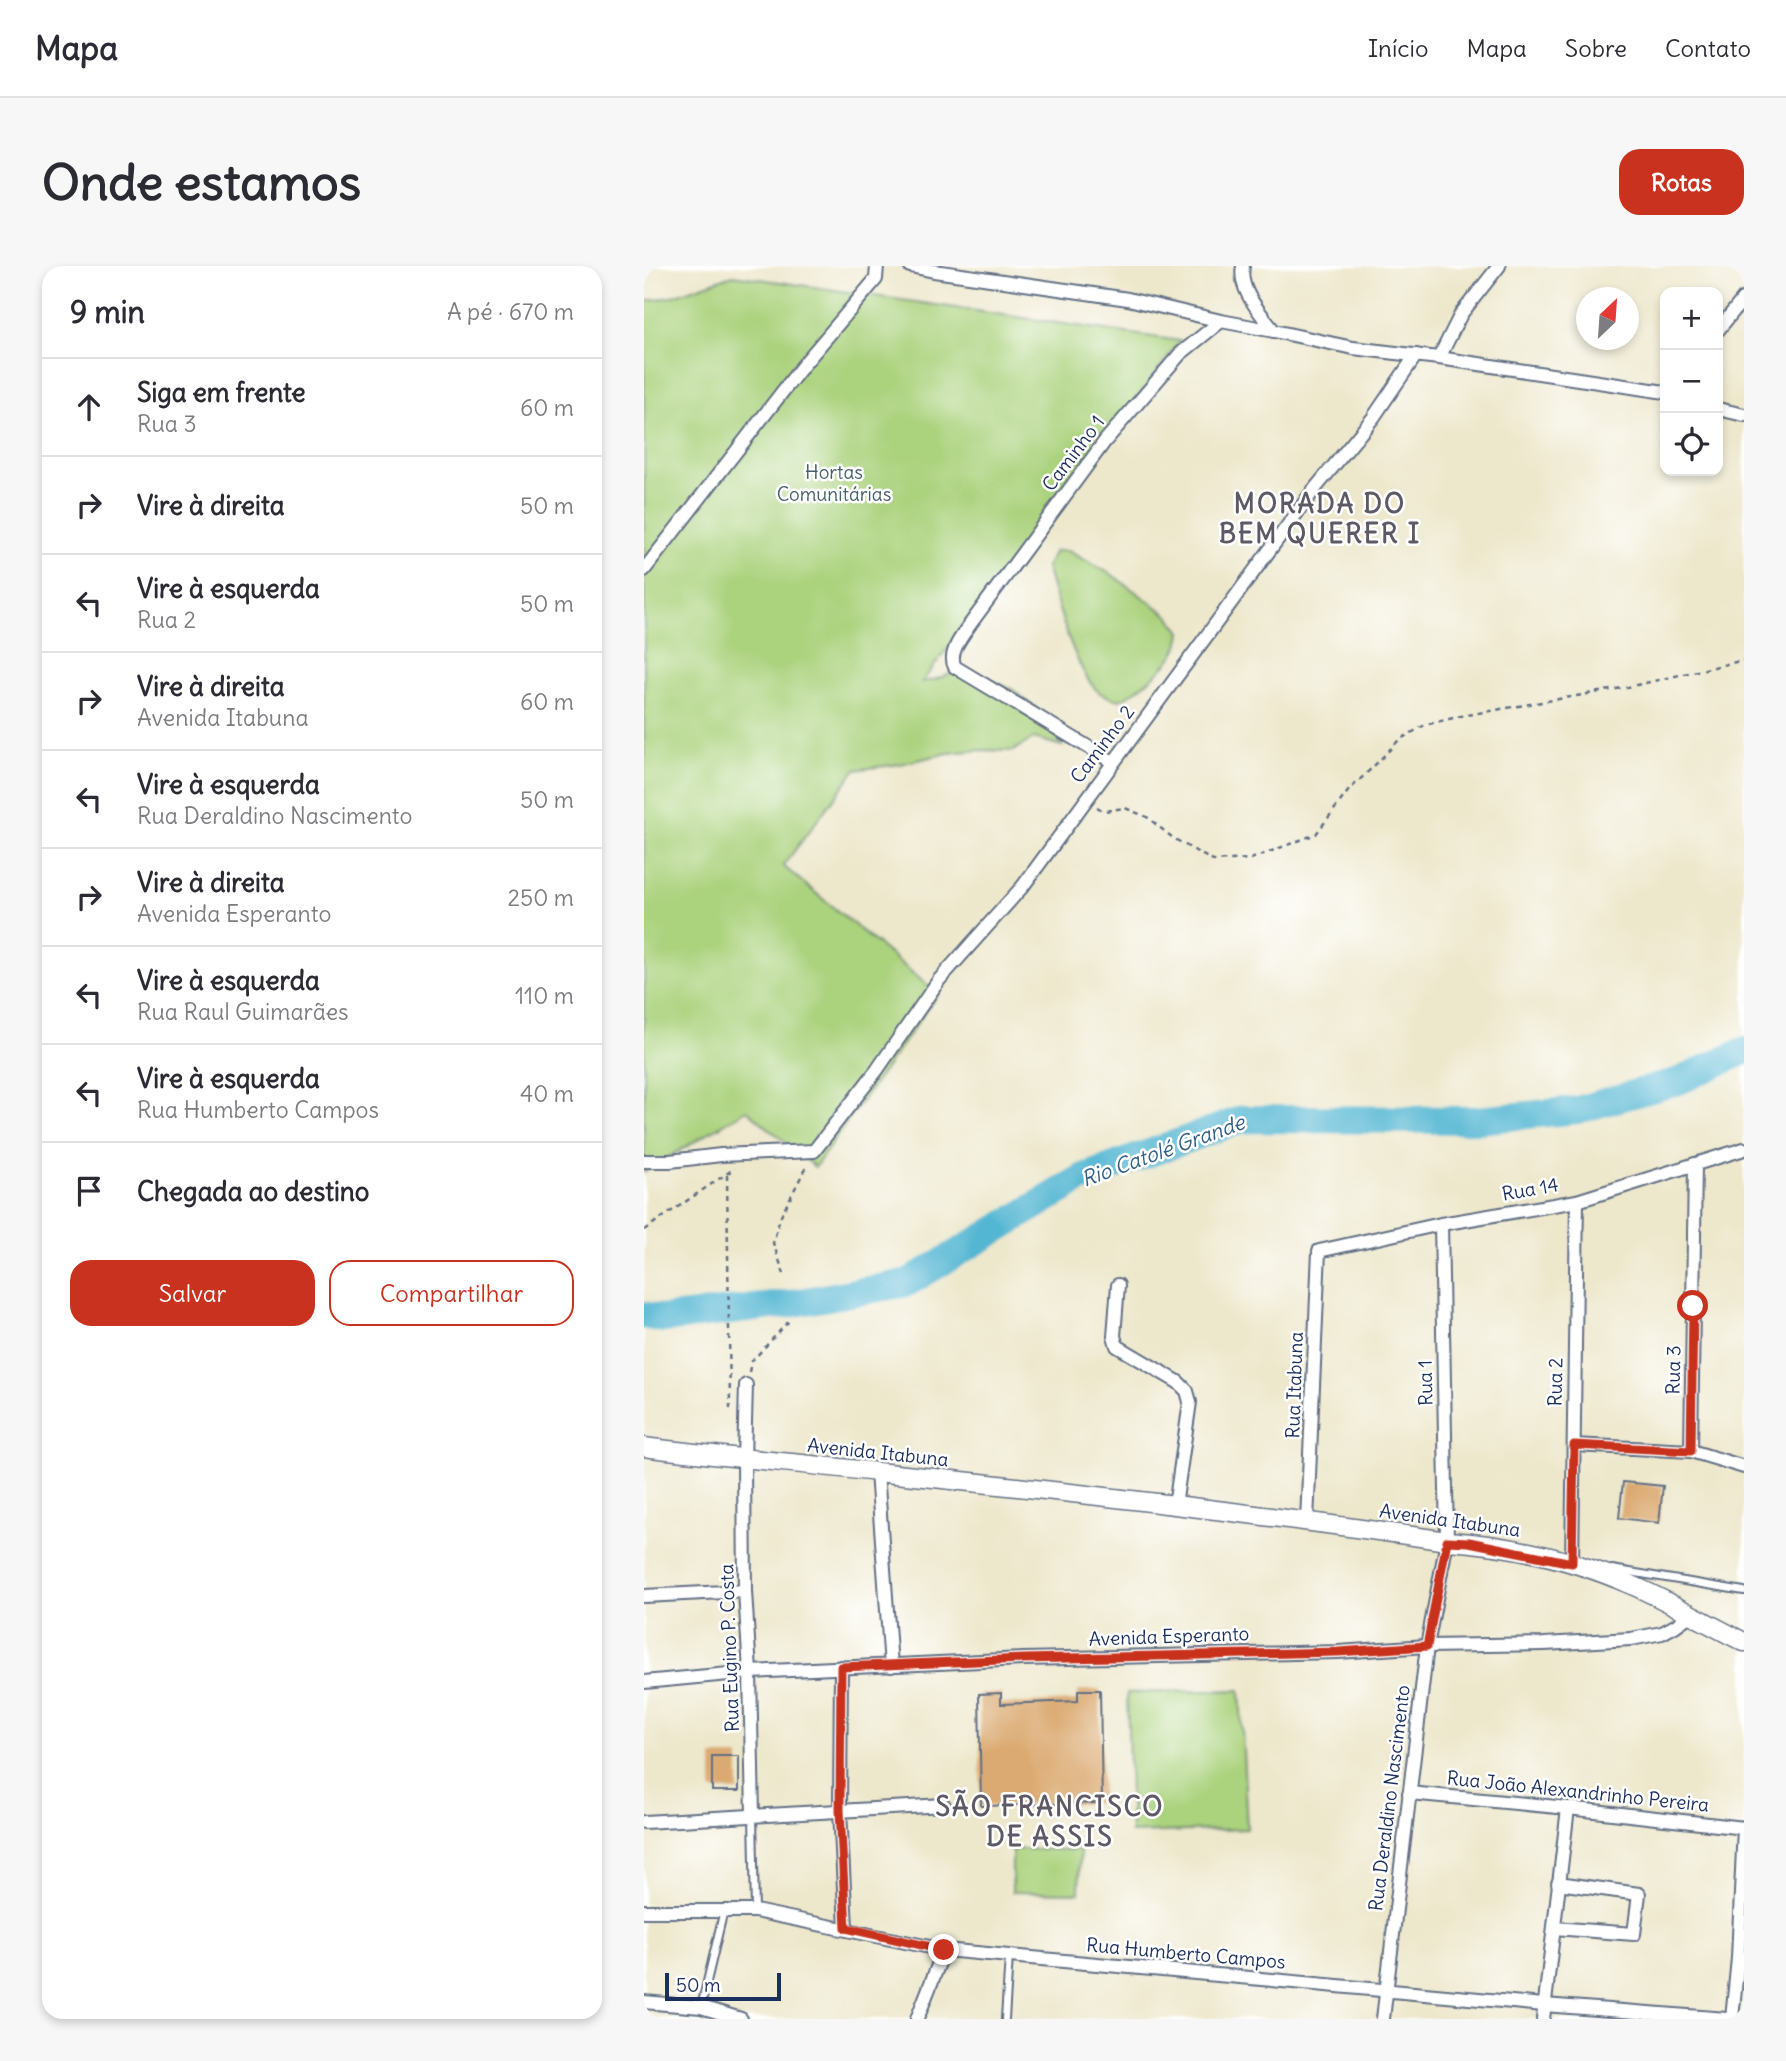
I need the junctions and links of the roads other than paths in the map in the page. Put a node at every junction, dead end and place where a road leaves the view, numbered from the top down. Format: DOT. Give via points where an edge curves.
graph roads {
  1 [pos="877,266"];
  2 [pos="910,266"];
  3 [pos="1243,266"];
  4 [pos="1499,266"];
  5 [pos="1744,298"];
  6 [pos="1221,321"];
  7 [pos="1723,324"];
  8 [pos="1274,331"];
  9 [pos="1416,355"];
  10 [pos="1439,358"];
  11 [pos="1660,391"];
  12 [pos="1723,410"];
  13 [pos="1744,415"];
  14 [pos="644,570"];
  15 [pos="1113,762"];
  16 [pos="1744,1149"];
  17 [pos="644,1161"];
  18 [pos="1695,1164"];
  19 [pos="1577,1200"];
  20 [pos="1441,1224"];
  21 [pos="1319,1251"];
  22 [pos="1118,1286"];
  23 [pos="746,1385"];
  24 [pos="1574,1445"];
  25 [pos="644,1447"];
  26 [pos="1691,1451"];
  27 [pos="744,1460"];
  28 [pos="1744,1467"];
  29 [pos="877,1472"];
  30 [pos="1175,1506"];
  31 [pos="1307,1521"];
  32 [pos="1447,1541"];
  33 [pos="1572,1563"];
  34 [pos="745,1591"];
  35 [pos="1744,1591"];
  36 [pos="644,1596"];
  37 [pos="1690,1615"];
  38 [pos="1744,1642"];
  39 [pos="1427,1646"];
  40 [pos="891,1665"];
  41 [pos="841,1667"];
  42 [pos="750,1672"];
  43 [pos="644,1682"];
  44 [pos="1409,1793"];
  45 [pos="944,1805"];
  46 [pos="1569,1808"];
  47 [pos="840,1810"];
  48 [pos="752,1815"];
  49 [pos="644,1822"];
  50 [pos="1744,1828"];
  51 [pos="1558,1884"];
  52 [pos="724,1909"];
  53 [pos="755,1910"];
  54 [pos="644,1911"];
  55 [pos="846,1928"];
  56 [pos="1554,1928"];
  57 [pos="944,1950"];
  58 [pos="1009,1956"];
  59 [pos="1741,1958"];
  60 [pos="1386,1990"];
  61 [pos="644,2002"];
  62 [pos="1544,2005"];
  63 [pos="701,2007"];
  64 [pos="741,2019"];
  65 [pos="917,2019"];
  66 [pos="1005,2019"];
  67 [pos="1383,2019"];
  68 [pos="1543,2019"];
  69 [pos="1721,2019"];
  70 [pos="1729,2019"];
  1 -- 14 [label="street" via="876,279"];
  2 -- 6 [label="street" via="1128,299"];
  3 -- 8 [label="street" via="1248,295"];
  4 -- 10 [label="street" via="1461,314"];
  5 -- 7 [label="street"];
  6 -- 8 [label="street"];
  6 -- 15 [label="street, Caminho 1" via="1180,354 1105,441 971,623 952,659 955,667"];
  8 -- 9 [label="street" via="1353,348"];
  9 -- 10 [label="street"];
  9 -- 15 [label="street, Caminho 2"];
  10 -- 11 [label="street"];
  12 -- 13 [label="street"];
  15 -- 17 [label="street, Caminho 2" via="1023,886 939,980 814,1151"];
  16 -- 18 [label="street, Rua 14"];
  18 -- 19 [label="street, Rua 14"];
  18 -- 26 [label="street, Rua 3"];
  19 -- 20 [label="street, Rua 14"];
  19 -- 24 [label="street, Rua 2"];
  20 -- 21 [label="street, Rua 14"];
  20 -- 32 [label="street, Rua 1"];
  21 -- 31 [label="street, Rua Itabuna"];
  22 -- 30 [label="street" via="1117,1346 1178,1382 1190,1402"];
  23 -- 27 [label="street, Rua Eugino P. Costa"];
  24 -- 26 [label="street"];
  24 -- 33 [label="street, Rua 2"];
  25 -- 27 [label="main road, Avenida Itabuna"];
  26 -- 28 [label="street"];
  27 -- 29 [label="main road, Avenida Itabuna"];
  27 -- 34 [label="street, Rua Eugino P. Costa"];
  29 -- 30 [label="main road, Avenida Itabuna"];
  29 -- 40 [label="street"];
  30 -- 31 [label="main road, Avenida Itabuna"];
  31 -- 32 [label="main road, Avenida Itabuna"];
  32 -- 33 [label="main road, Avenida Itabuna"];
  32 -- 39 [label="street, Rua Deraldino Nascimento"];
  33 -- 35 [label="lane"];
  33 -- 37 [label="main road, Avenida Itabuna" via="1634,1586"];
  34 -- 36 [label="street"];
  34 -- 42 [label="street, Rua Eugino P. Costa"];
  37 -- 38 [label="main road, Avenida Itabuna"];
  37 -- 39 [label="street, Avenida Esperanto" via="1662,1633 1631,1639"];
  39 -- 40 [label="street, Avenida Esperanto"];
  39 -- 44 [label="street, Rua Deraldino Nascimento"];
  40 -- 41 [label="street, Avenida Esperanto"];
  41 -- 42 [label="street, Avenida Esperanto"];
  41 -- 47 [label="street"];
  42 -- 43 [label="street, Avenida Esperanto"];
  42 -- 48 [label="street, Rua Eugino P. Costa"];
  44 -- 46 [label="street, Rua João Alexandrinho Pereira"];
  44 -- 60 [label="street, Rua Deraldino Nascimento"];
  45 -- 47 [label="street"];
  46 -- 50 [label="street, Rua João Alexandrinho Pereira"];
  46 -- 51 [label="street"];
  47 -- 48 [label="street"];
  47 -- 55 [label="street"];
  48 -- 49 [label="street"];
  48 -- 53 [label="lane, Rua Eugino P. Costa"];
  50 -- 59 [label="street"];
  51 -- 56 [label="street"];
  51 -- 56 [label="street" via="1639,1894 1634,1934"];
  52 -- 53 [label="street, Rua Humberto Campos"];
  52 -- 54 [label="street, Rua Humberto Campos"];
  52 -- 63 [label="lane"];
  53 -- 55 [label="street, Rua Humberto Campos"];
  55 -- 57 [label="street, Rua Humberto Campos"];
  56 -- 62 [label="street"];
  57 -- 58 [label="street, Rua Humberto Campos"];
  57 -- 65 [label="street"];
  58 -- 60 [label="street, Rua Humberto Campos"];
  58 -- 66 [label="lane"];
  59 -- 70 [label="street"];
  60 -- 62 [label="street, Rua Humberto Campos"];
  60 -- 67 [label="street, Rua Deraldino Nascimento"];
  61 -- 63 [label="street"];
  62 -- 68 [label="street"];
  62 -- 69 [label="street, Rua Humberto Campos"];
  63 -- 64 [label="street"];
  69 -- 70 [label="street, Rua Humberto Campos"];
}
